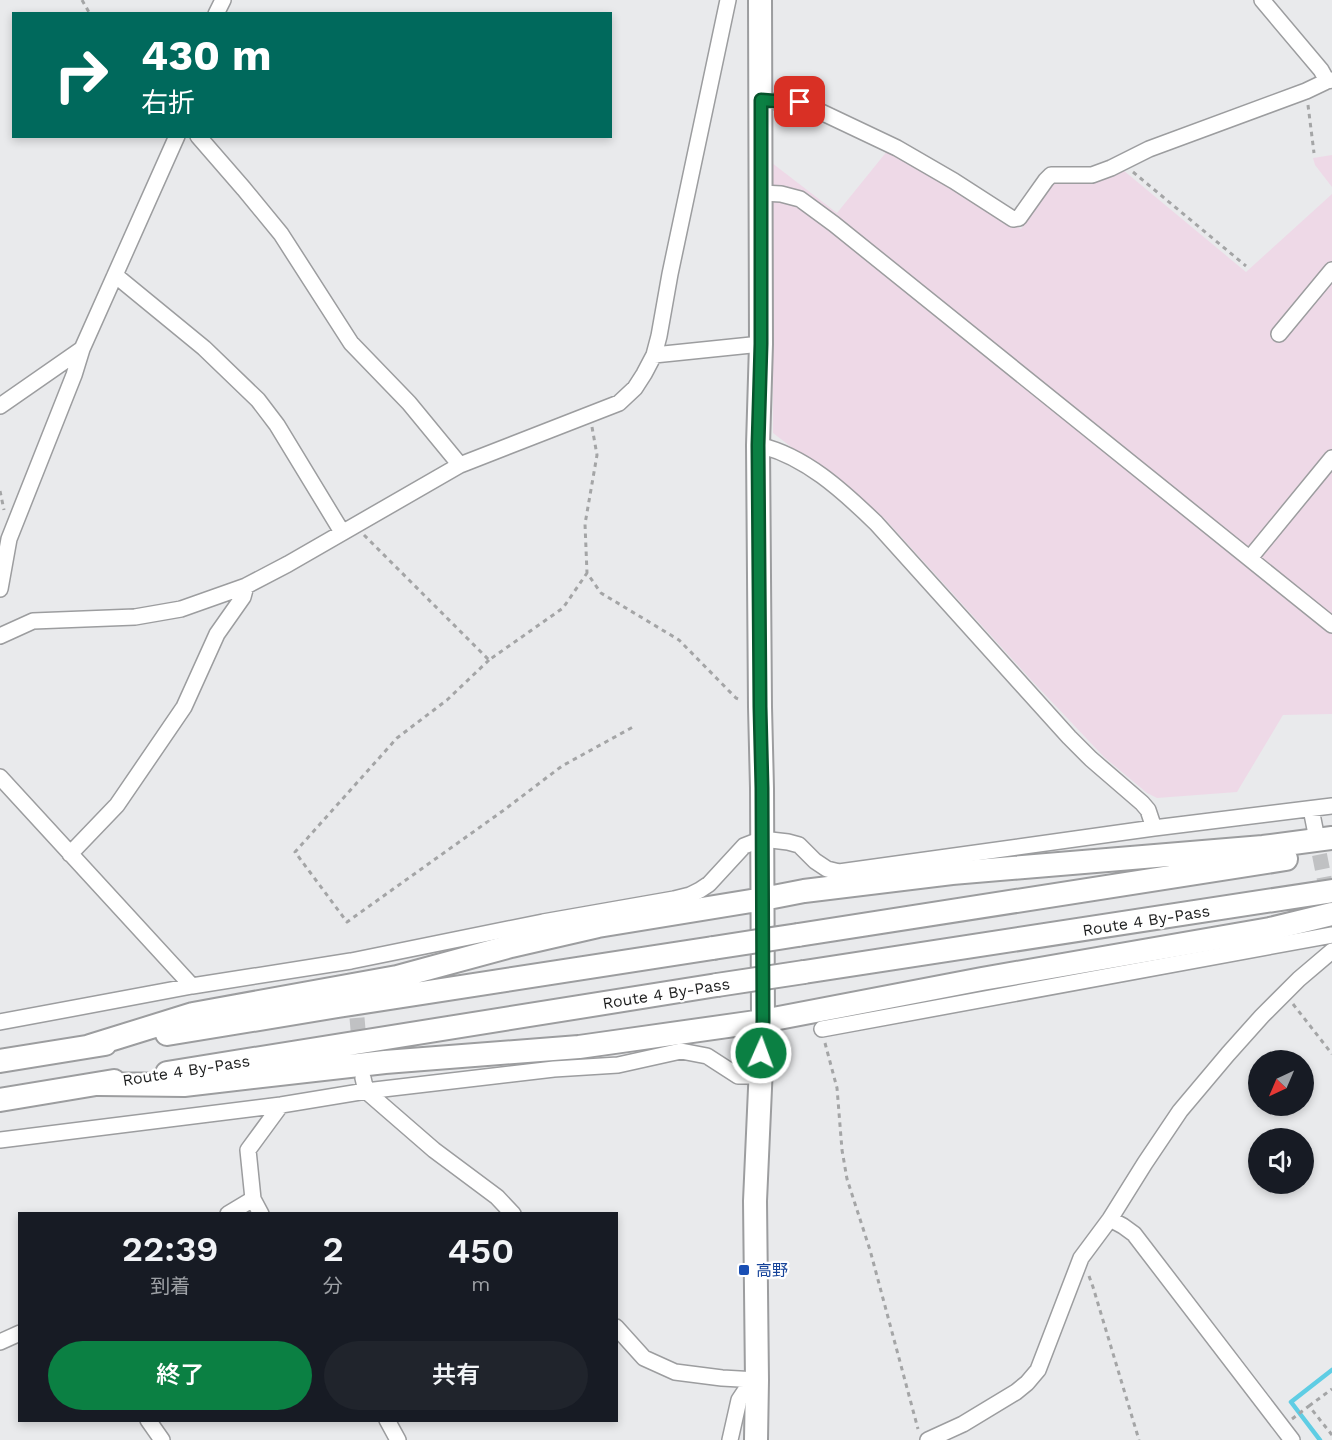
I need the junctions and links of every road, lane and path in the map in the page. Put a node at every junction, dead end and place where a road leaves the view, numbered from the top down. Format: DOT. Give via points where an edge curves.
graph roads {
  1 [pos="728,0"];
  2 [pos="760,0"];
  3 [pos="1262,0"];
  4 [pos="1329,80"];
  5 [pos="1306,91"];
  6 [pos="761,100"];
  7 [pos="176,138"];
  8 [pos="200,138"];
  9 [pos="1314,153"];
  10 [pos="1124,161"];
  11 [pos="760,193"];
  12 [pos="1246,266"];
  13 [pos="1332,270"];
  14 [pos="115,275"];
  15 [pos="1279,334"];
  16 [pos="761,344"];
  17 [pos="82,349"];
  18 [pos="654,355"];
  19 [pos="0,406"];
  20 [pos="594,412"];
  21 [pos="758,445"];
  22 [pos="1332,458"];
  23 [pos="459,465"];
  24 [pos="348,529"];
  25 [pos="1250,558"];
  26 [pos="587,573"];
  27 [pos="246,586"];
  28 [pos="0,589"];
  29 [pos="1332,625"];
  30 [pos="0,636"];
  31 [pos="489,660"];
  32 [pos="760,707"];
  33 [pos="633,727"];
  34 [pos="0,777"];
  35 [pos="1332,806"];
  36 [pos="1311,809"];
  37 [pos="1154,828"];
  38 [pos="1323,834"];
  39 [pos="762,839"];
  40 [pos="1332,852"];
  41 [pos="70,854"];
  42 [pos="1332,891"];
  43 [pos="763,899"];
  44 [pos="1332,914"];
  45 [pos="1332,936"];
  46 [pos="1332,951"];
  47 [pos="192,986"];
  48 [pos="1285,994"];
  49 [pos="763,1021"];
  50 [pos="0,1022"];
  51 [pos="822,1029"];
  52 [pos="90,1046"];
  53 [pos="1332,1054"];
  54 [pos="0,1061"];
  55 [pos="760,1076"];
  56 [pos="100,1084"];
  57 [pos="364,1084"];
  58 [pos="0,1100"];
  59 [pos="281,1105"];
  60 [pos="0,1140"];
  61 [pos="253,1199"];
  62 [pos="231,1212"];
  63 [pos="260,1212"];
  64 [pos="511,1212"];
  65 [pos="1110,1219"];
  66 [pos="1081,1258"];
  67 [pos="618,1329"];
  68 [pos="18,1334"];
  69 [pos="0,1342"];
  70 [pos="757,1380"];
  71 [pos="1332,1389"];
  72 [pos="1309,1406"];
  73 [pos="149,1422"];
  74 [pos="388,1422"];
  75 [pos="1281,1426"];
  76 [pos="923,1434"];
  77 [pos="1332,1435"];
  78 [pos="162,1440"];
  79 [pos="398,1440"];
  80 [pos="730,1440"];
  81 [pos="756,1440"];
  82 [pos="1140,1440"];
  83 [pos="1292,1440"];
  1 -- 18 [label="street"];
  2 -- 6 [label="highway"];
  3 -- 4 [label="street"];
  4 -- 5 [label="street"];
  5 -- 9 [label="path"];
  5 -- 10 [label="street"];
  6 -- 10 [label="street" via="800,102 887,143 1013,219 1019,218 1051,175 1092,175"];
  6 -- 11 [label="highway"];
  7 -- 14 [label="street"];
  8 -- 23 [label="street" via="281,234 351,344 409,403"];
  10 -- 12 [label="path"];
  11 -- 16 [label="highway"];
  11 -- 25 [label="street" via="800,199 834,224"];
  13 -- 15 [label="street"];
  14 -- 17 [label="street"];
  14 -- 24 [label="street" via="204,348 258,400"];
  16 -- 18 [label="street"];
  16 -- 21 [label="highway"];
  17 -- 19 [label="street"];
  17 -- 28 [label="street" via="9,539"];
  18 -- 20 [label="street" via="635,388 619,403"];
  20 -- 23 [label="street"];
  20 -- 26 [label="path" via="597,454 585,524"];
  21 -- 32 [label="highway"];
  21 -- 37 [label="street" via="776,449 845,494 1069,737 1142,802"];
  22 -- 25 [label="street"];
  23 -- 24 [label="street"];
  24 -- 27 [label="street"];
  24 -- 31 [label="path"];
  25 -- 29 [label="street"];
  26 -- 31 [label="path" via="563,608"];
  26 -- 32 [label="path" via="600,593 679,640 736,698"];
  27 -- 30 [label="street" via="181,609 135,617 33,621"];
  27 -- 41 [label="street" via="243,597 217,634 184,707 117,805"];
  31 -- 33 [label="path" via="447,700 397,738 295,852 346,922 562,766"];
  32 -- 39 [label="highway"];
  34 -- 41 [label="street"];
  35 -- 36 [label="street"];
  36 -- 37 [label="street"];
  36 -- 38 [label="street"];
  37 -- 39 [label="street" via="839,872 821,865 799,845"];
  38 -- 43 [label="highway" via="1263,848 952,873"];
  39 -- 43 [label="highway"];
  39 -- 47 [label="street" via="744,846 709,884 690,895 458,939 352,967"];
  40 -- 52 [label="highway, bridge"];
  41 -- 47 [label="street"];
  42 -- 56 [label="highway, Route 4 By-Pass, bridge"];
  43 -- 49 [label="highway"];
  43 -- 52 [label="highway" via="598,926 397,977 193,1014"];
  44 -- 49 [label="highway" via="1270,929"];
  45 -- 51 [label="street"];
  46 -- 48 [label="street"];
  47 -- 50 [label="street"];
  48 -- 53 [label="path"];
  48 -- 65 [label="street" via="1180,1111"];
  49 -- 55 [label="highway"];
  49 -- 56 [label="highway" via="579,1047 384,1062 184,1085"];
  51 -- 76 [label="path" via="837,1088 847,1179"];
  52 -- 54 [label="highway"];
  55 -- 57 [label="street" via="738,1076 706,1056 681,1051 618,1065"];
  55 -- 70 [label="highway" via="755,1201"];
  56 -- 58 [label="highway, Route 4 By-Pass"];
  57 -- 59 [label="street"];
  57 -- 64 [label="street" via="434,1150"];
  59 -- 60 [label="street"];
  59 -- 61 [label="street" via="248,1150"];
  61 -- 62 [label="street"];
  61 -- 63 [label="street"];
  65 -- 66 [label="street"];
  65 -- 75 [label="street" via="1134,1234"];
  66 -- 76 [label="street" via="1032,1377 1016,1392 963,1424"];
  66 -- 82 [label="path"];
  67 -- 70 [label="street" via="644,1358 675,1372"];
  68 -- 69 [label="street"];
  70 -- 80 [label="street" via="740,1400"];
  70 -- 81 [label="highway"];
  71 -- 72 [label="path"];
  72 -- 75 [label="path"];
  72 -- 77 [label="path"];
  73 -- 78 [label="street"];
  74 -- 79 [label="street"];
  75 -- 83 [label="street"];
}
